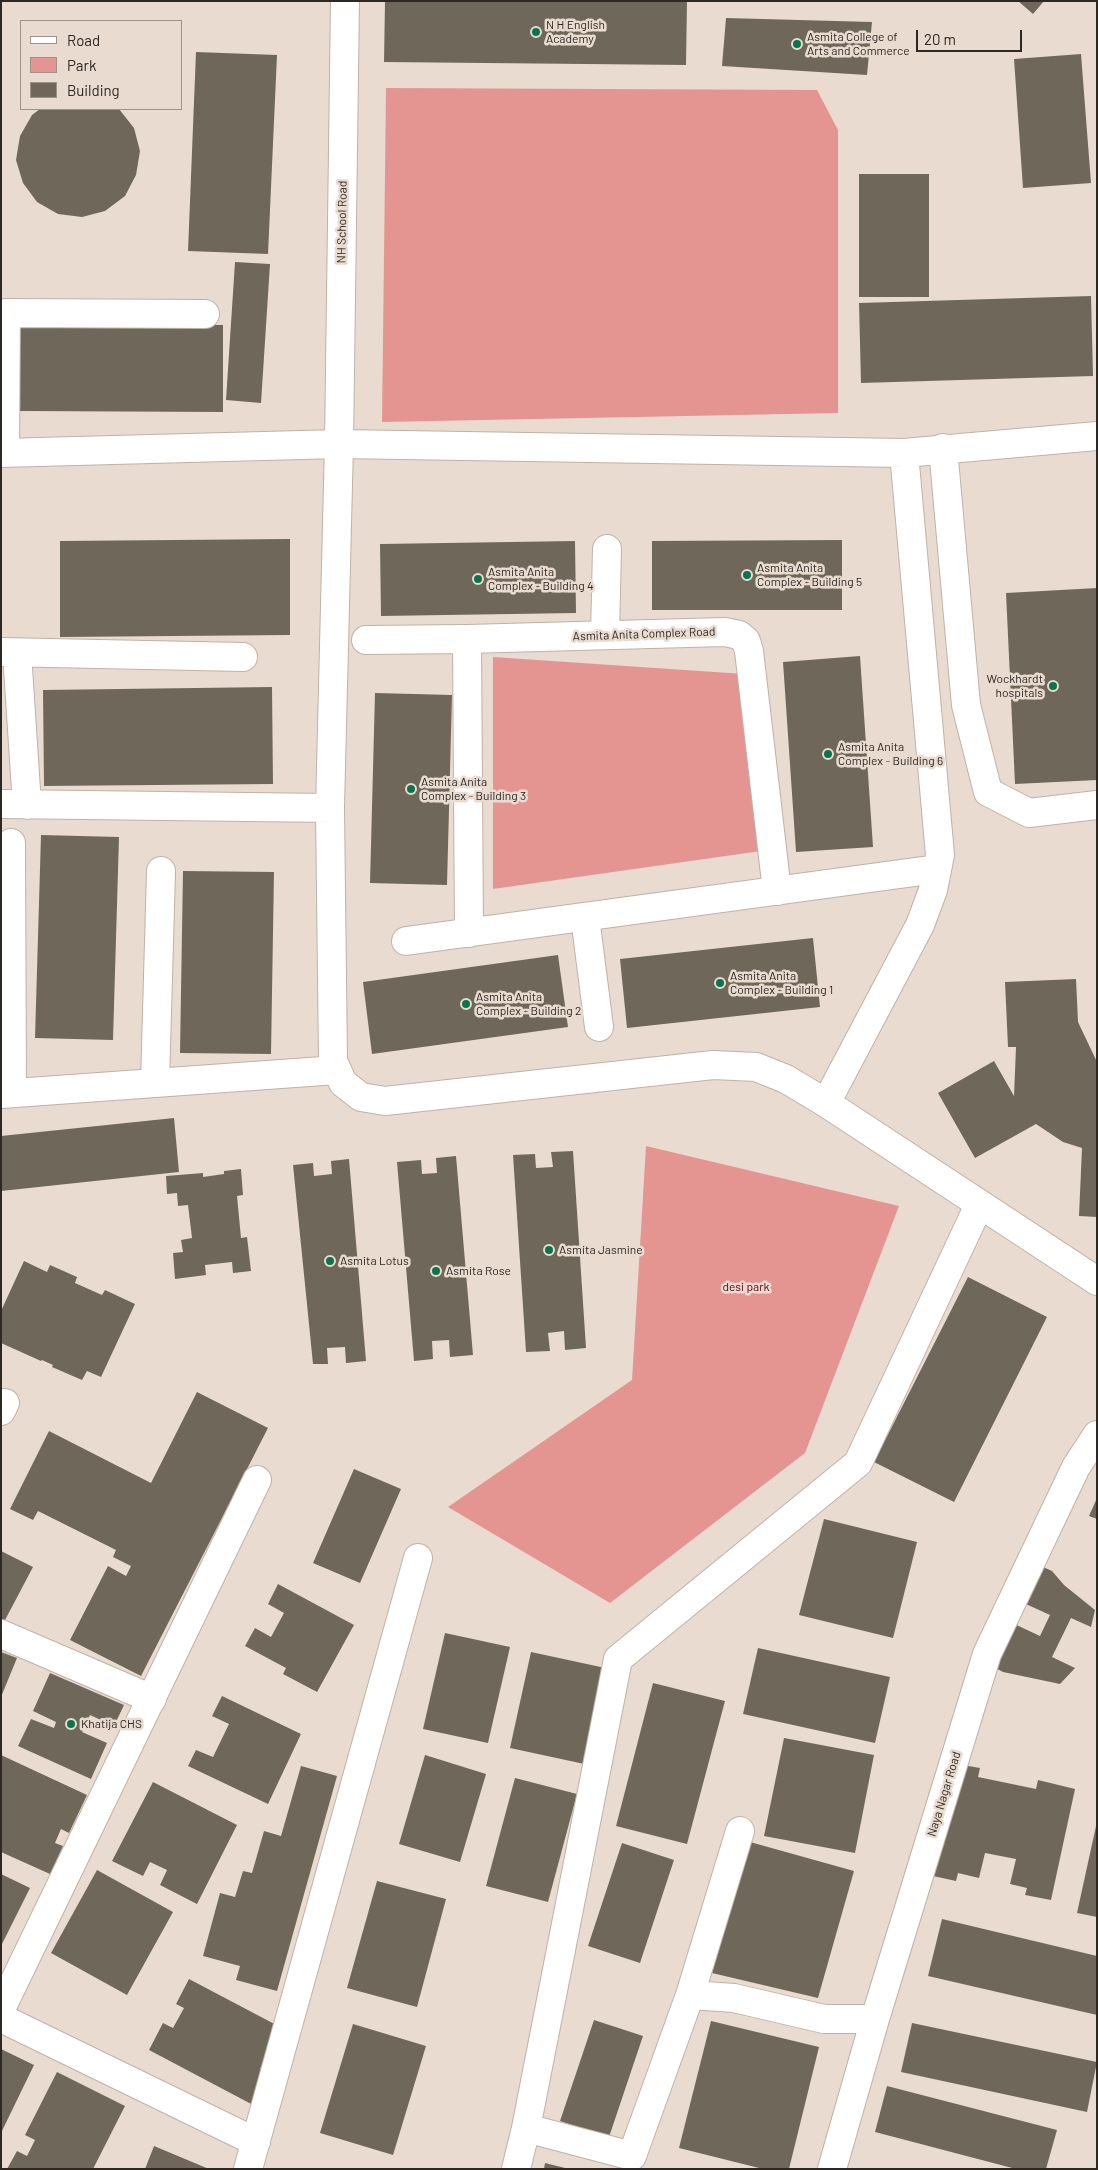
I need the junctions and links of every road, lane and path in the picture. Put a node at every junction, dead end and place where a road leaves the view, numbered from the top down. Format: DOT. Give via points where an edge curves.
graph roads {
  1 [pos="345,1"];
  2 [pos="4,312"];
  3 [pos="205,314"];
  4 [pos="1097,436"];
  5 [pos="339,444"];
  6 [pos="943,448"];
  7 [pos="3,453"];
  8 [pos="904,453"];
  9 [pos="607,549"];
  10 [pos="605,636"];
  11 [pos="366,640"];
  12 [pos="467,640"];
  13 [pos="9,653"];
  14 [pos="243,657"];
  15 [pos="14,805"];
  16 [pos="1097,805"];
  17 [pos="330,808"];
  18 [pos="11,843"];
  19 [pos="937,869"];
  20 [pos="161,871"];
  21 [pos="776,891"];
  22 [pos="585,917"];
  23 [pos="469,933"];
  24 [pos="406,941"];
  25 [pos="599,1027"];
  26 [pos="337,1070"];
  27 [pos="155,1083"];
  28 [pos="7,1094"];
  29 [pos="826,1103"];
  30 [pos="979,1205"];
  31 [pos="1097,1281"];
  32 [pos="1097,1435"];
  33 [pos="257,1480"];
  34 [pos="418,1558"];
  35 [pos="1,1634"];
  36 [pos="152,1699"];
  37 [pos="740,1831"];
  38 [pos="690,1995"];
  39 [pos="1,2009"];
  40 [pos="1,2018"];
  41 [pos="875,2019"];
  42 [pos="526,2128"];
  43 [pos="256,2142"];
  44 [pos="248,2169"];
  45 [pos="516,2169"];
  46 [pos="832,2169"];
  1 -- 5 [label="street, NH School Road"];
  2 -- 3 [label="street"];
  2 -- 7 [label="street"];
  4 -- 6 [label="street"];
  5 -- 7 [label="street"];
  5 -- 8 [label="street"];
  5 -- 17 [label="street, NH School Road"];
  6 -- 8 [label="street"];
  6 -- 16 [label="street" via="966,705 988,792 1029,813"];
  8 -- 19 [label="street" via="940,855"];
  9 -- 10 [label="street"];
  10 -- 12 [label="street, Asmita Anita Complex Road"];
  10 -- 21 [label="street, Asmita Anita Complex Road" via="725,632 746,641"];
  11 -- 12 [label="street, Asmita Anita Complex Road"];
  12 -- 23 [label="street"];
  13 -- 14 [label="street"];
  13 -- 15 [label="street"];
  15 -- 17 [label="street"];
  17 -- 26 [label="street, NH School Road" via="333,1061"];
  18 -- 28 [label="street"];
  19 -- 21 [label="street"];
  19 -- 29 [label="street" via="920,925"];
  20 -- 27 [label="street"];
  21 -- 22 [label="street"];
  22 -- 23 [label="street"];
  22 -- 25 [label="street"];
  23 -- 24 [label="street"];
  26 -- 27 [label="street"];
  26 -- 29 [label="street" via="343,1083 361,1097 385,1101 713,1065 756,1067 786,1079"];
  27 -- 28 [label="street"];
  29 -- 30 [label="street"];
  30 -- 31 [label="street"];
  30 -- 42 [label="street" via="858,1464 618,1659"];
  32 -- 41 [label="street, Naya Nagar Road" via="1076,1466 987,1654"];
  33 -- 36 [label="street"];
  34 -- 43 [label="street"];
  35 -- 36 [label="street"];
  36 -- 39 [label="street"];
  37 -- 38 [label="street"];
  38 -- 41 [label="street" via="734,1998 824,2019"];
  38 -- 42 [label="street" via="632,2156"];
  40 -- 43 [label="street"];
  41 -- 46 [label="street, Naya Nagar Road"];
  42 -- 45 [label="street"];
  43 -- 44 [label="street"];
}
